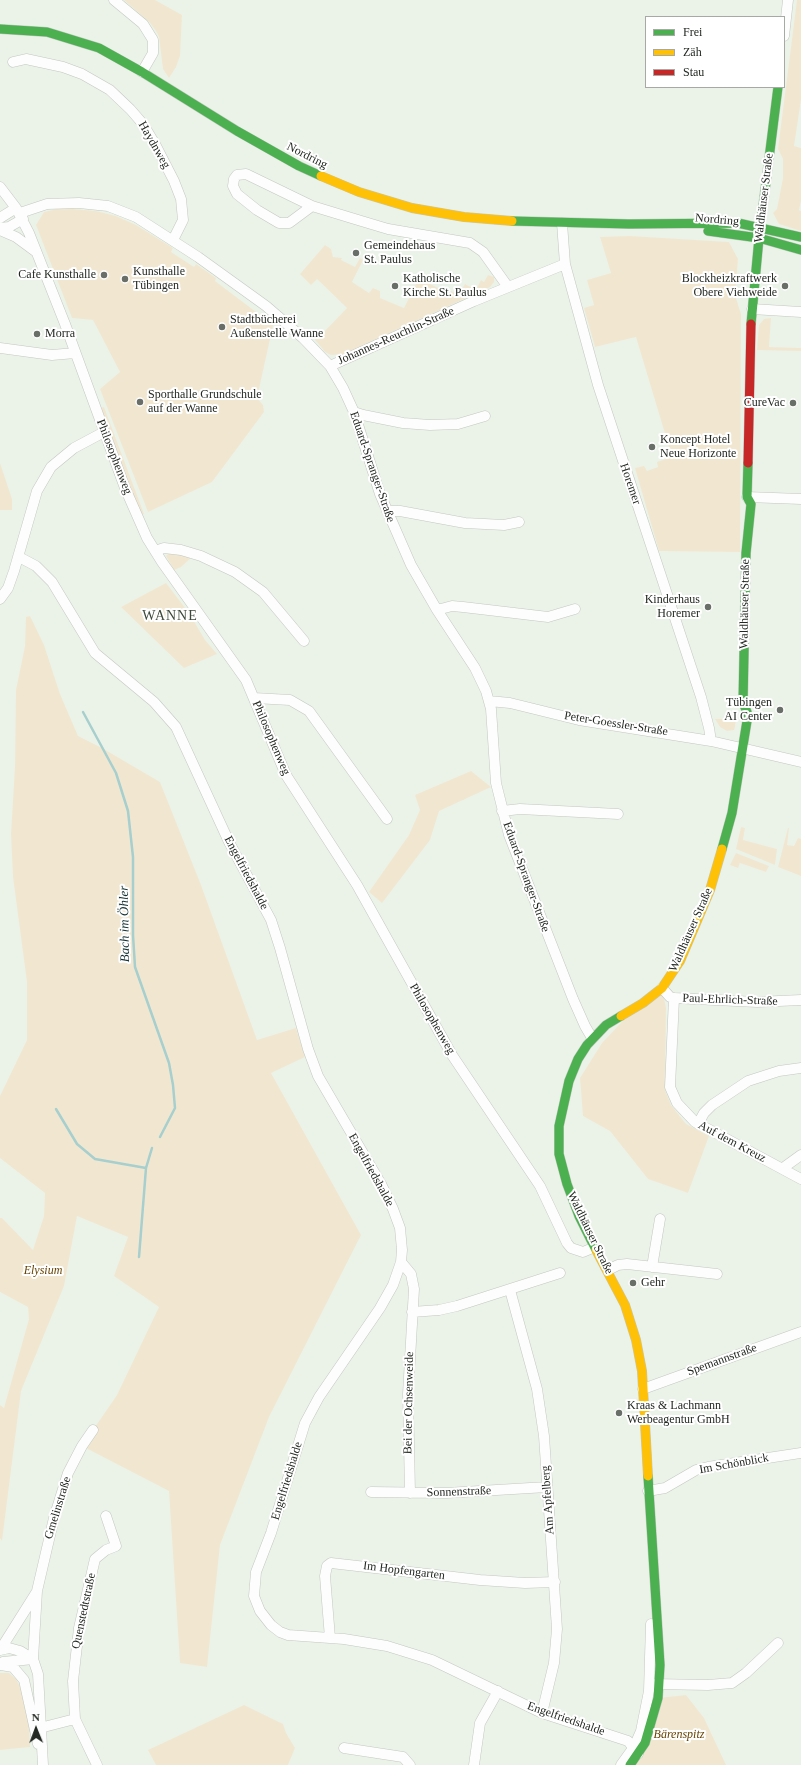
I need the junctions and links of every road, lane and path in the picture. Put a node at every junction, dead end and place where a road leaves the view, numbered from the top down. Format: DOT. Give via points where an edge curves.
graph roads {
  1 [pos="114,0"];
  2 [pos="788,0"];
  3 [pos="785,27"];
  4 [pos="0,29"];
  5 [pos="12,62"];
  6 [pos="142,72"];
  7 [pos="778,88"];
  8 [pos="0,187"];
  9 [pos="312,206"];
  10 [pos="20,214"];
  11 [pos="0,218"];
  12 [pos="562,224"];
  13 [pos="629,224"];
  14 [pos="760,226"];
  15 [pos="0,229"];
  16 [pos="801,237"];
  17 [pos="759,238"];
  18 [pos="173,240"];
  19 [pos="801,250"];
  20 [pos="37,252"];
  21 [pos="565,264"];
  22 [pos="508,287"];
  23 [pos="752,309"];
  24 [pos="801,312"];
  25 [pos="0,348"];
  26 [pos="75,353"];
  27 [pos="330,366"];
  28 [pos="354,412"];
  29 [pos="485,416"];
  30 [pos="104,432"];
  31 [pos="747,497"];
  32 [pos="801,499"];
  33 [pos="387,511"];
  34 [pos="519,522"];
  35 [pos="155,551"];
  36 [pos="19,557"];
  37 [pos="0,599"];
  38 [pos="575,609"];
  39 [pos="437,610"];
  40 [pos="304,641"];
  41 [pos="254,698"];
  42 [pos="489,701"];
  43 [pos="711,741"];
  44 [pos="742,749"];
  45 [pos="801,762"];
  46 [pos="502,811"];
  47 [pos="618,814"];
  48 [pos="387,819"];
  49 [pos="662,988"];
  50 [pos="674,998"];
  51 [pos="801,1000"];
  52 [pos="592,1038"];
  53 [pos="801,1068"];
  54 [pos="698,1124"];
  55 [pos="801,1155"];
  56 [pos="782,1168"];
  57 [pos="801,1179"];
  58 [pos="660,1219"];
  59 [pos="595,1247"];
  60 [pos="400,1262"];
  61 [pos="652,1267"];
  62 [pos="608,1270"];
  63 [pos="560,1273"];
  64 [pos="717,1274"];
  65 [pos="510,1290"];
  66 [pos="412,1312"];
  67 [pos="801,1332"];
  68 [pos="643,1389"];
  69 [pos="93,1430"];
  70 [pos="801,1453"];
  71 [pos="547,1487"];
  72 [pos="648,1491"];
  73 [pos="371,1492"];
  74 [pos="410,1493"];
  75 [pos="106,1516"];
  76 [pos="554,1582"];
  77 [pos="654,1590"];
  78 [pos="37,1591"];
  79 [pos="330,1638"];
  80 [pos="778,1643"];
  81 [pos="0,1650"];
  82 [pos="33,1659"];
  83 [pos="0,1664"];
  84 [pos="654,1684"];
  85 [pos="498,1691"];
  86 [pos="542,1713"];
  87 [pos="75,1719"];
  88 [pos="38,1729"];
  89 [pos="344,1748"];
  90 [pos="638,1749"];
  91 [pos="43,1760"];
  92 [pos="97,1765"];
  93 [pos="410,1765"];
  94 [pos="474,1765"];
  95 [pos="621,1765"];
  96 [pos="630,1765"];
  1 -- 6 [label="street" via="143,24 153,40 153,53"];
  2 -- 3 [label="street"];
  4 -- 6 [label="street, Nordring" via="66,36 99,48"];
  5 -- 18 [label="street, Haydnweg" via="26,59 82,74 110,90 130,109 155,144 178,192 183,220"];
  6 -- 12 [label="street, Nordring" via="284,158 327,179 369,195 412,208 464,218"];
  7 -- 14 [label="street, Waldhäuser Straße"];
  8 -- 10 [label="street, Philosophenweg"];
  9 -- 9 [label="street" via="246,174 234,179 233,186 237,194 279,223 289,223"];
  9 -- 22 [label="street" via="388,229 462,241 475,246 487,257"];
  10 -- 11 [label="street"];
  10 -- 15 [label="street" via="10,227"];
  10 -- 18 [label="street, Eduard-Spranger-Straße" via="47,204 96,204 120,209"];
  10 -- 20 [label="street, Philosophenweg"];
  12 -- 13 [label="street, Nordring"];
  12 -- 21 [label="street, Horemer"];
  13 -- 14 [label="street, Nordring" via="738,223"];
  13 -- 17 [label="street, Nordring"];
  14 -- 16 [label="street, Nordring"];
  14 -- 17 [label="street, Waldhäuser Straße"];
  15 -- 20 [label="street"];
  17 -- 19 [label="street, Nordring"];
  17 -- 23 [label="street, Waldhäuser Straße"];
  18 -- 27 [label="street, Eduard-Spranger-Straße" via="266,306"];
  20 -- 26 [label="street, Philosophenweg"];
  21 -- 22 [label="street, Johannes-Reuchlin-Straße"];
  21 -- 43 [label="street, Horemer" via="598,384 701,698"];
  22 -- 27 [label="street, Johannes-Reuchlin-Straße"];
  23 -- 24 [label="street"];
  23 -- 31 [label="street, Waldhäuser Straße"];
  25 -- 26 [label="street" via="52,355"];
  26 -- 30 [label="street, Philosophenweg"];
  27 -- 28 [label="street, Eduard-Spranger-Straße"];
  28 -- 29 [label="street" via="403,423 430,425 458,424"];
  28 -- 33 [label="street, Eduard-Spranger-Straße"];
  30 -- 35 [label="street, Philosophenweg" via="138,519"];
  30 -- 36 [label="street" via="74,448 51,467 37,491"];
  31 -- 32 [label="street"];
  31 -- 44 [label="street, Waldhäuser Straße" via="751,504 746,553 743,703 747,721"];
  33 -- 34 [label="street" via="465,523 504,525"];
  33 -- 39 [label="street, Eduard-Spranger-Straße" via="411,565"];
  35 -- 40 [label="street" via="164,548 178,549 236,572 263,592"];
  35 -- 41 [label="street, Philosophenweg" via="233,661"];
  36 -- 37 [label="street" via="11,580"];
  36 -- 60 [label="street, Engelfriedshalde" via="35,566 52,582 95,653 167,715 183,741 229,842 271,920 318,1076 393,1209 402,1238"];
  38 -- 39 [label="street" via="548,617 457,606"];
  39 -- 42 [label="street, Eduard-Spranger-Straße" via="475,668"];
  41 -- 48 [label="street" via="290,700 309,711"];
  41 -- 59 [label="street, Philosophenweg" via="278,761 286,775 357,885 452,1054 540,1186 567,1243 571,1248 583,1252"];
  42 -- 43 [label="street, Peter-Goessler-Straße" via="510,703 579,720"];
  42 -- 46 [label="street, Eduard-Spranger-Straße" via="495,774"];
  43 -- 44 [label="street, Peter-Goessler-Straße"];
  44 -- 45 [label="street"];
  44 -- 49 [label="street, Waldhäuser Straße" via="729,825 710,890 680,961"];
  46 -- 47 [label="street" via="520,809"];
  46 -- 52 [label="street, Eduard-Spranger-Straße" via="540,918 580,1017"];
  49 -- 50 [label="street, Paul-Ehrlich-Straße"];
  49 -- 52 [label="street, Waldhäuser Straße" via="643,1003 606,1025"];
  50 -- 51 [label="street, Paul-Ehrlich-Straße" via="757,1002"];
  50 -- 54 [label="street, Auf dem Kreuz" via="670,1087 677,1103"];
  52 -- 59 [label="street, Waldhäuser Straße" via="569,1081 560,1116 558,1140 566,1184"];
  53 -- 54 [label="street" via="779,1071 748,1081 712,1105"];
  54 -- 56 [label="street, Auf dem Kreuz"];
  55 -- 56 [label="street"];
  56 -- 57 [label="street, Auf dem Kreuz"];
  58 -- 61 [label="street"];
  59 -- 62 [label="street, Waldhäuser Straße"];
  60 -- 66 [label="street, Bei der Ochsenweide" via="414,1281"];
  60 -- 79 [label="street, Engelfriedshalde" via="398,1274 387,1296 319,1397 305,1423 254,1582 254,1596 260,1611 280,1632"];
  61 -- 62 [label="street" via="626,1264"];
  61 -- 64 [label="street"];
  62 -- 68 [label="street, Waldhäuser Straße" via="633,1328"];
  63 -- 65 [label="street"];
  65 -- 66 [label="street" via="457,1306"];
  65 -- 71 [label="street, Am Apfelberg" via="539,1397"];
  66 -- 74 [label="street, Bei der Ochsenweide" via="408,1401"];
  67 -- 68 [label="street, Spemannstraße"];
  68 -- 72 [label="street, Waldhäuser Straße"];
  69 -- 78 [label="street, Gmelinstraße" via="68,1473 54,1518"];
  70 -- 72 [label="street, Im Schönblick" via="708,1467 696,1470 665,1488"];
  71 -- 74 [label="street, Sonnenstraße"];
  71 -- 76 [label="street, Am Apfelberg"];
  72 -- 77 [label="street, Waldhäuser Straße"];
  73 -- 74 [label="street, Sonnenstraße"];
  75 -- 87 [label="street, Quenstedtstraße" via="116,1546 95,1559 76,1642 73,1681"];
  76 -- 79 [label="street, Im Hopfengarten" via="480,1580 331,1563 327,1566 325,1576"];
  76 -- 86 [label="street, Am Apfelberg" via="556,1645"];
  77 -- 84 [label="street, Waldhäuser Straße" via="651,1611"];
  78 -- 81 [label="street, Gmelinstraße"];
  78 -- 82 [label="street, Gmelinstraße"];
  79 -- 85 [label="street, Engelfriedshalde" via="387,1646 420,1655"];
  80 -- 84 [label="street" via="732,1683"];
  81 -- 82 [label="street" via="9,1648 20,1651"];
  82 -- 83 [label="street"];
  82 -- 88 [label="street, Gmelinstraße" via="38,1674"];
  83 -- 88 [label="street, Gmelinstraße" via="13,1668 24,1680"];
  84 -- 90 [label="street, Waldhäuser Straße"];
  85 -- 86 [label="street, Engelfriedshalde"];
  85 -- 94 [label="street" via="480,1723"];
  86 -- 90 [label="street, Engelfriedshalde" via="619,1737"];
  87 -- 88 [label="street"];
  87 -- 92 [label="street, Quenstedtstraße"];
  88 -- 91 [label="street, Gmelinstraße"];
  89 -- 93 [label="street" via="403,1757"];
  90 -- 95 [label="street, Waldhäuser Straße"];
  90 -- 96 [label="street, Waldhäuser Straße"];
}
